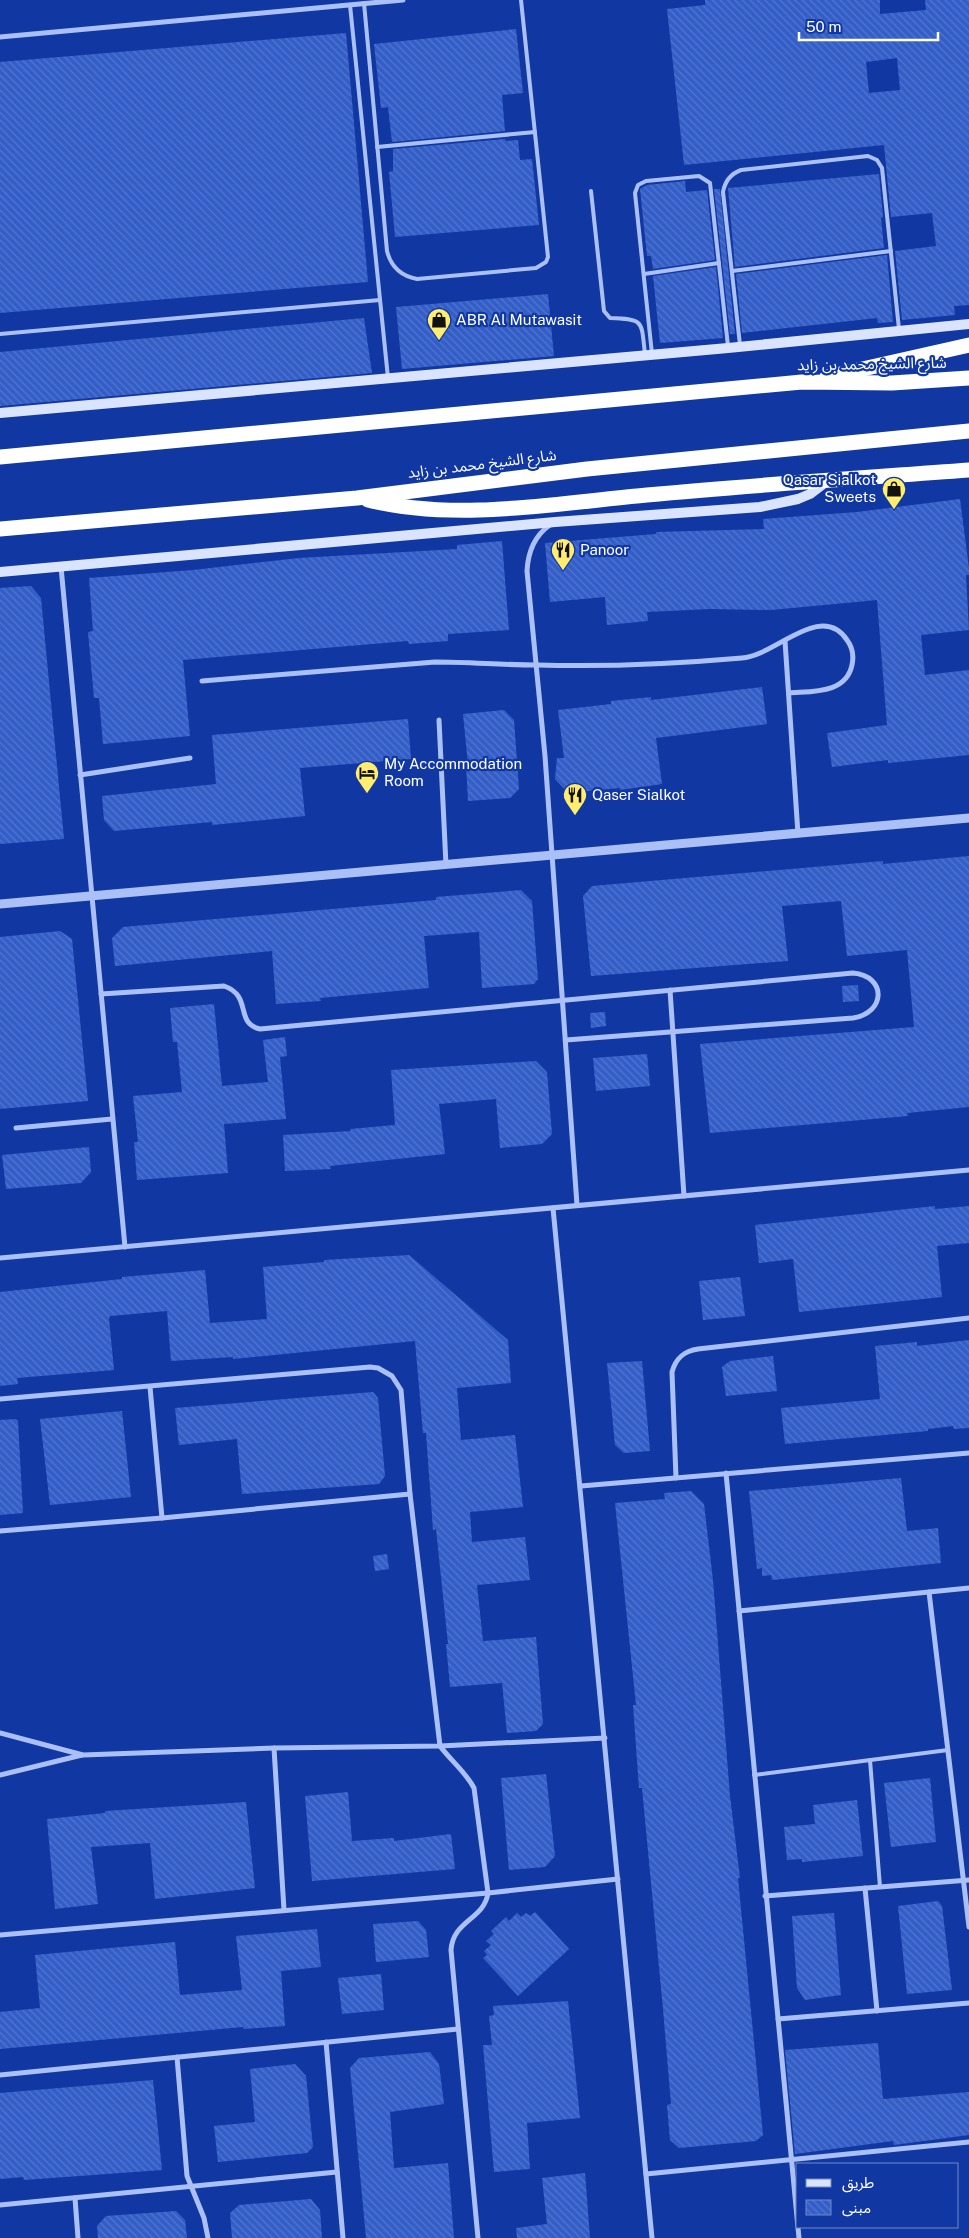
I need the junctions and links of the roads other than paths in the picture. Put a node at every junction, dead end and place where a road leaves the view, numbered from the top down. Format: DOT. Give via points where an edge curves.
graph roads {
  1 [pos="403,0"];
  2 [pos="521,0"];
  3 [pos="364,3"];
  4 [pos="350,5"];
  5 [pos="0,37"];
  6 [pos="535,132"];
  7 [pos="377,147"];
  8 [pos="590,191"];
  9 [pos="890,251"];
  10 [pos="719,263"];
  11 [pos="732,271"];
  12 [pos="644,274"];
  13 [pos="380,300"];
  14 [pos="969,324"];
  15 [pos="899,331"];
  16 [pos="0,334"];
  17 [pos="969,345"];
  18 [pos="740,347"];
  19 [pos="728,348"];
  20 [pos="648,354"];
  21 [pos="388,378"];
  22 [pos="969,378"];
  23 [pos="802,382"];
  24 [pos="0,413"];
  25 [pos="969,431"];
  26 [pos="0,457"];
  27 [pos="969,470"];
  28 [pos="828,480"];
  29 [pos="357,498"];
  30 [pos="555,522"];
  31 [pos="0,530"];
  32 [pos="61,567"];
  33 [pos="0,572"];
  34 [pos="785,641"];
  35 [pos="536,666"];
  36 [pos="202,680"];
  37 [pos="789,693"];
  38 [pos="439,720"];
  39 [pos="190,758"];
  40 [pos="80,775"];
  41 [pos="969,818"];
  42 [pos="798,834"];
  43 [pos="552,855"];
  44 [pos="446,865"];
  45 [pos="91,897"];
  46 [pos="0,904"];
  47 [pos="670,990"];
  48 [pos="101,994"];
  49 [pos="562,1000"];
  50 [pos="673,1032"];
  51 [pos="566,1040"];
  52 [pos="112,1119"];
  53 [pos="16,1128"];
  54 [pos="969,1170"];
  55 [pos="684,1196"];
  56 [pos="578,1205"];
  57 [pos="553,1208"];
  58 [pos="125,1247"];
  59 [pos="0,1258"];
  60 [pos="969,1318"];
  61 [pos="150,1386"];
  62 [pos="0,1399"];
  63 [pos="969,1453"];
  64 [pos="726,1473"];
  65 [pos="676,1478"];
  66 [pos="581,1486"];
  67 [pos="410,1494"];
  68 [pos="162,1518"];
  69 [pos="0,1531"];
  70 [pos="969,1588"];
  71 [pos="930,1592"];
  72 [pos="739,1611"];
  73 [pos="0,1733"];
  74 [pos="605,1738"];
  75 [pos="440,1746"];
  76 [pos="274,1748"];
  77 [pos="948,1750"];
  78 [pos="83,1755"];
  79 [pos="870,1760"];
  80 [pos="0,1775"];
  81 [pos="754,1775"];
  82 [pos="618,1879"];
  83 [pos="966,1880"];
  84 [pos="880,1887"];
  85 [pos="865,1888"];
  86 [pos="488,1892"];
  87 [pos="765,1896"];
  88 [pos="284,1910"];
  89 [pos="969,1927"];
  90 [pos="0,1935"];
  91 [pos="969,2003"];
  92 [pos="877,2011"];
  93 [pos="778,2019"];
  94 [pos="458,2029"];
  95 [pos="326,2042"];
  96 [pos="177,2058"];
  97 [pos="0,2074"];
  98 [pos="969,2142"];
  99 [pos="791,2160"];
  100 [pos="337,2172"];
  101 [pos="646,2174"];
  102 [pos="190,2188"];
  103 [pos="75,2198"];
  104 [pos="0,2205"];
  105 [pos="796,2216"];
  106 [pos="78,2238"];
  107 [pos="208,2238"];
  108 [pos="343,2238"];
  109 [pos="478,2238"];
  110 [pos="652,2238"];
  1 -- 3 [label="street"];
  2 -- 6 [label="lane"];
  3 -- 4 [label="street"];
  3 -- 7 [label="lane"];
  4 -- 5 [label="street"];
  4 -- 13 [label="lane"];
  6 -- 7 [label="lane"];
  6 -- 7 [label="lane" via="549,252 546,262 536,268 417,279 401,273 389,259 387,251"];
  8 -- 20 [label="lane" via="605,314 610,318 637,321"];
  9 -- 11 [label="lane"];
  9 -- 11 [label="lane" via="882,168 877,160 868,156 741,170 726,181 723,192"];
  9 -- 15 [label="lane"];
  10 -- 12 [label="lane"];
  10 -- 12 [label="lane" via="711,187 707,179 699,176 646,181 638,185 636,193"];
  10 -- 19 [label="lane"];
  11 -- 18 [label="lane"];
  12 -- 20 [label="lane"];
  13 -- 16 [label="lane"];
  13 -- 21 [label="lane"];
  14 -- 15 [label="main road"];
  15 -- 18 [label="main road"];
  17 -- 23 [label="highway"];
  18 -- 19 [label="main road"];
  19 -- 20 [label="main road"];
  20 -- 21 [label="main road"];
  21 -- 24 [label="main road"];
  22 -- 23 [label="highway, شارع الشيخ محمد بن زايد" via="892,383"];
  23 -- 26 [label="highway, شارع الشيخ محمد بن زايد"];
  25 -- 29 [label="highway, شارع الشيخ محمد بن زايد" via="587,469"];
  27 -- 28 [label="highway"];
  28 -- 29 [label="highway" via="473,511 418,509"];
  28 -- 30 [label="main road" via="810,494 773,505"];
  29 -- 31 [label="highway, شارع الشيخ محمد بن زايد"];
  30 -- 32 [label="main road"];
  30 -- 35 [label="street" via="540,534 528,562"];
  32 -- 33 [label="main road"];
  32 -- 40 [label="street"];
  34 -- 35 [label="street" via="762,654 743,658"];
  34 -- 37 [label="street"];
  34 -- 37 [label="street" via="810,628 829,627 847,639 854,659 846,679 838,685"];
  35 -- 36 [label="street" via="434,662"];
  35 -- 43 [label="street"];
  37 -- 42 [label="street"];
  38 -- 44 [label="street"];
  39 -- 40 [label="street"];
  40 -- 45 [label="street"];
  41 -- 42 [label="street"];
  42 -- 43 [label="street"];
  43 -- 44 [label="street"];
  43 -- 49 [label="street"];
  44 -- 45 [label="street"];
  45 -- 46 [label="street"];
  45 -- 48 [label="street"];
  47 -- 49 [label="street"];
  47 -- 50 [label="street"];
  47 -- 50 [label="street" via="853,973 871,978 878,995 871,1012 863,1016"];
  48 -- 49 [label="street" via="224,986 240,998 249,1025 260,1029"];
  48 -- 52 [label="street"];
  49 -- 51 [label="street"];
  50 -- 51 [label="street"];
  50 -- 55 [label="street"];
  51 -- 56 [label="street"];
  52 -- 53 [label="street"];
  52 -- 58 [label="street"];
  54 -- 55 [label="street"];
  55 -- 56 [label="street"];
  56 -- 57 [label="street"];
  57 -- 58 [label="street"];
  57 -- 66 [label="street"];
  58 -- 59 [label="street"];
  60 -- 65 [label="street" via="684,1353 672,1372"];
  61 -- 62 [label="street"];
  61 -- 67 [label="street" via="370,1367 386,1371 398,1382 401,1390"];
  61 -- 68 [label="street"];
  63 -- 64 [label="street"];
  64 -- 65 [label="street"];
  64 -- 72 [label="street"];
  65 -- 66 [label="street"];
  66 -- 74 [label="street"];
  67 -- 68 [label="street"];
  67 -- 75 [label="street"];
  68 -- 69 [label="street"];
  70 -- 71 [label="street"];
  71 -- 72 [label="street"];
  71 -- 77 [label="street"];
  72 -- 81 [label="street"];
  73 -- 78 [label="street"];
  74 -- 75 [label="street"];
  74 -- 82 [label="street"];
  75 -- 76 [label="street"];
  75 -- 86 [label="street" via="468,1776 474,1788"];
  76 -- 78 [label="street"];
  76 -- 88 [label="street"];
  77 -- 79 [label="lane"];
  77 -- 83 [label="street"];
  78 -- 80 [label="street"];
  79 -- 81 [label="lane"];
  79 -- 84 [label="lane"];
  81 -- 87 [label="street"];
  82 -- 86 [label="street"];
  82 -- 101 [label="street"];
  83 -- 84 [label="street"];
  83 -- 89 [label="street"];
  84 -- 85 [label="street"];
  85 -- 87 [label="street"];
  85 -- 92 [label="street"];
  86 -- 88 [label="street"];
  86 -- 94 [label="street" via="484,1905 458,1930 452,1943"];
  87 -- 93 [label="street"];
  88 -- 90 [label="street"];
  91 -- 92 [label="street"];
  92 -- 93 [label="street"];
  93 -- 99 [label="street"];
  94 -- 95 [label="street"];
  94 -- 109 [label="street"];
  95 -- 96 [label="street"];
  95 -- 100 [label="street"];
  96 -- 97 [label="street"];
  96 -- 102 [label="street"];
  98 -- 99 [label="street"];
  99 -- 101 [label="street"];
  99 -- 105 [label="street"];
  100 -- 102 [label="street"];
  100 -- 108 [label="street"];
  101 -- 110 [label="street"];
  102 -- 103 [label="street"];
  102 -- 107 [label="street" via="204,2218"];
  103 -- 104 [label="street"];
  103 -- 106 [label="street"];
}
